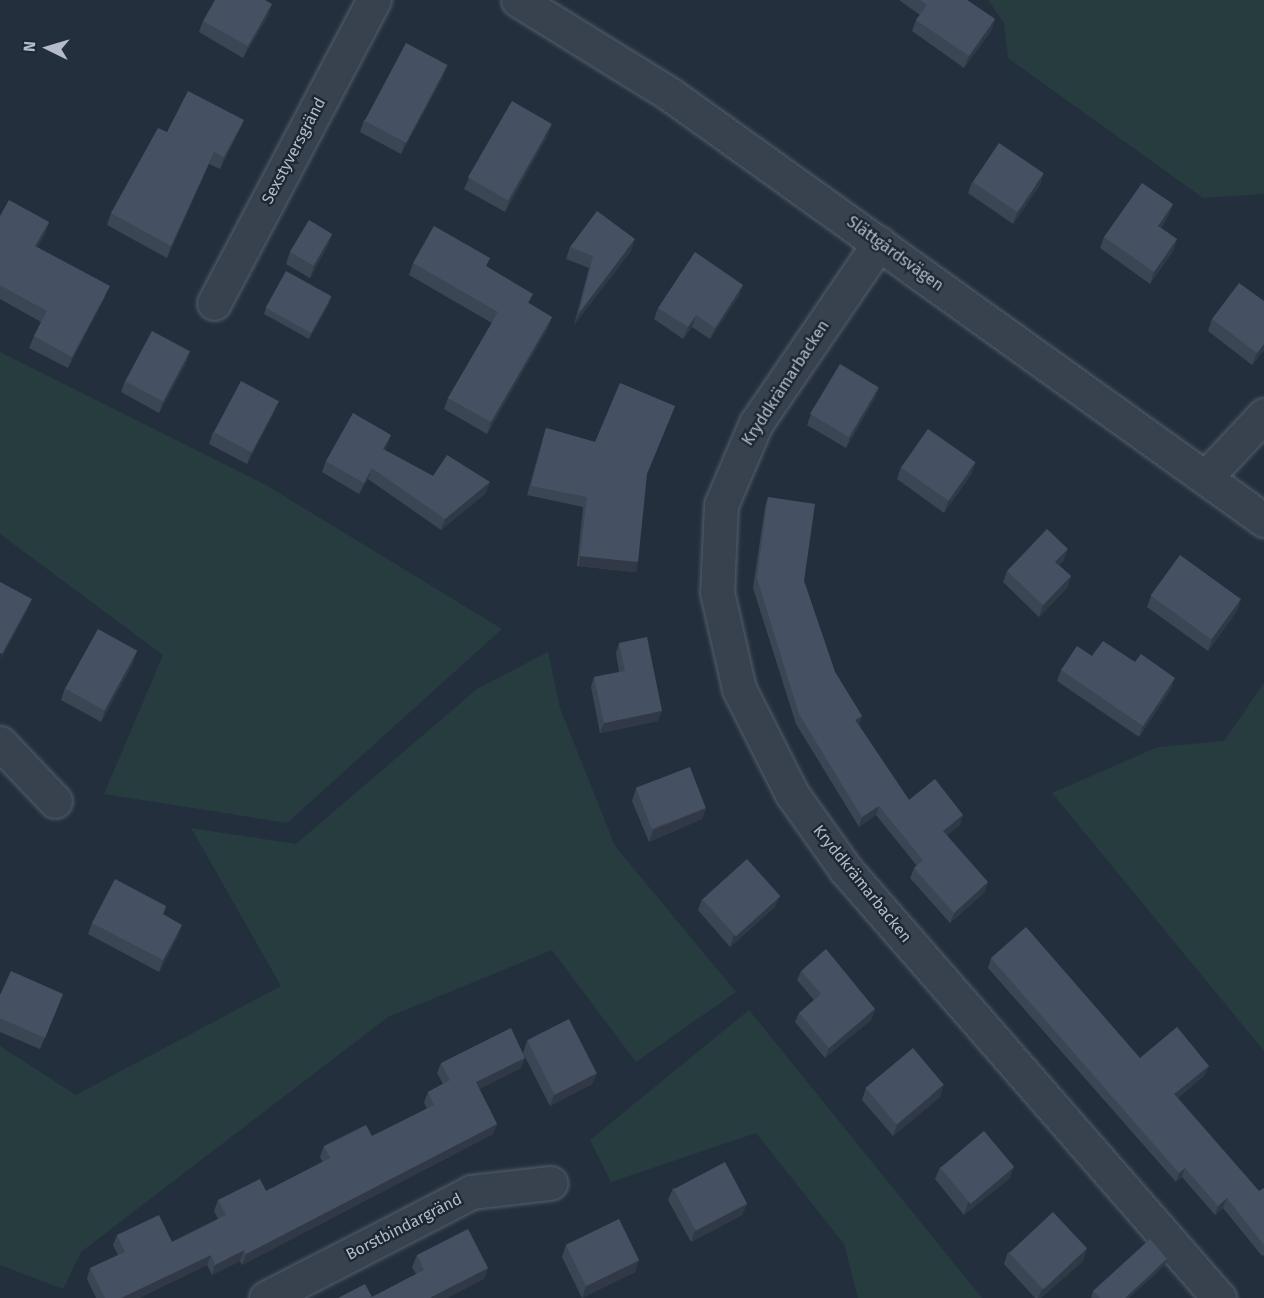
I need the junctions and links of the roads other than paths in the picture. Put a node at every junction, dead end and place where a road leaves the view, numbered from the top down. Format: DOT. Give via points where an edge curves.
graph roads {
  1 [pos="374,0"];
  2 [pos="518,0"];
  3 [pos="879,243"];
  4 [pos="214,303"];
  5 [pos="1264,415"];
  6 [pos="1206,477"];
  7 [pos="1264,520"];
  8 [pos="0,743"];
  9 [pos="55,801"];
  10 [pos="550,1183"];
  11 [pos="266,1298"];
  12 [pos="1219,1298"];
  1 -- 4 [label="street, Sexstyversgränd"];
  2 -- 3 [label="street, Slättgårdsvägen" via="671,95"];
  3 -- 6 [label="street, Slättgårdsvägen"];
  3 -- 12 [label="street, Kryddkrämarbacken" via="756,423 721,506 717,592 739,689 786,785 846,870"];
  5 -- 6 [label="street"];
  6 -- 7 [label="street, Slättgårdsvägen"];
  8 -- 9 [label="street"];
  10 -- 11 [label="street, Borstbindargränd" via="471,1192"];
}
